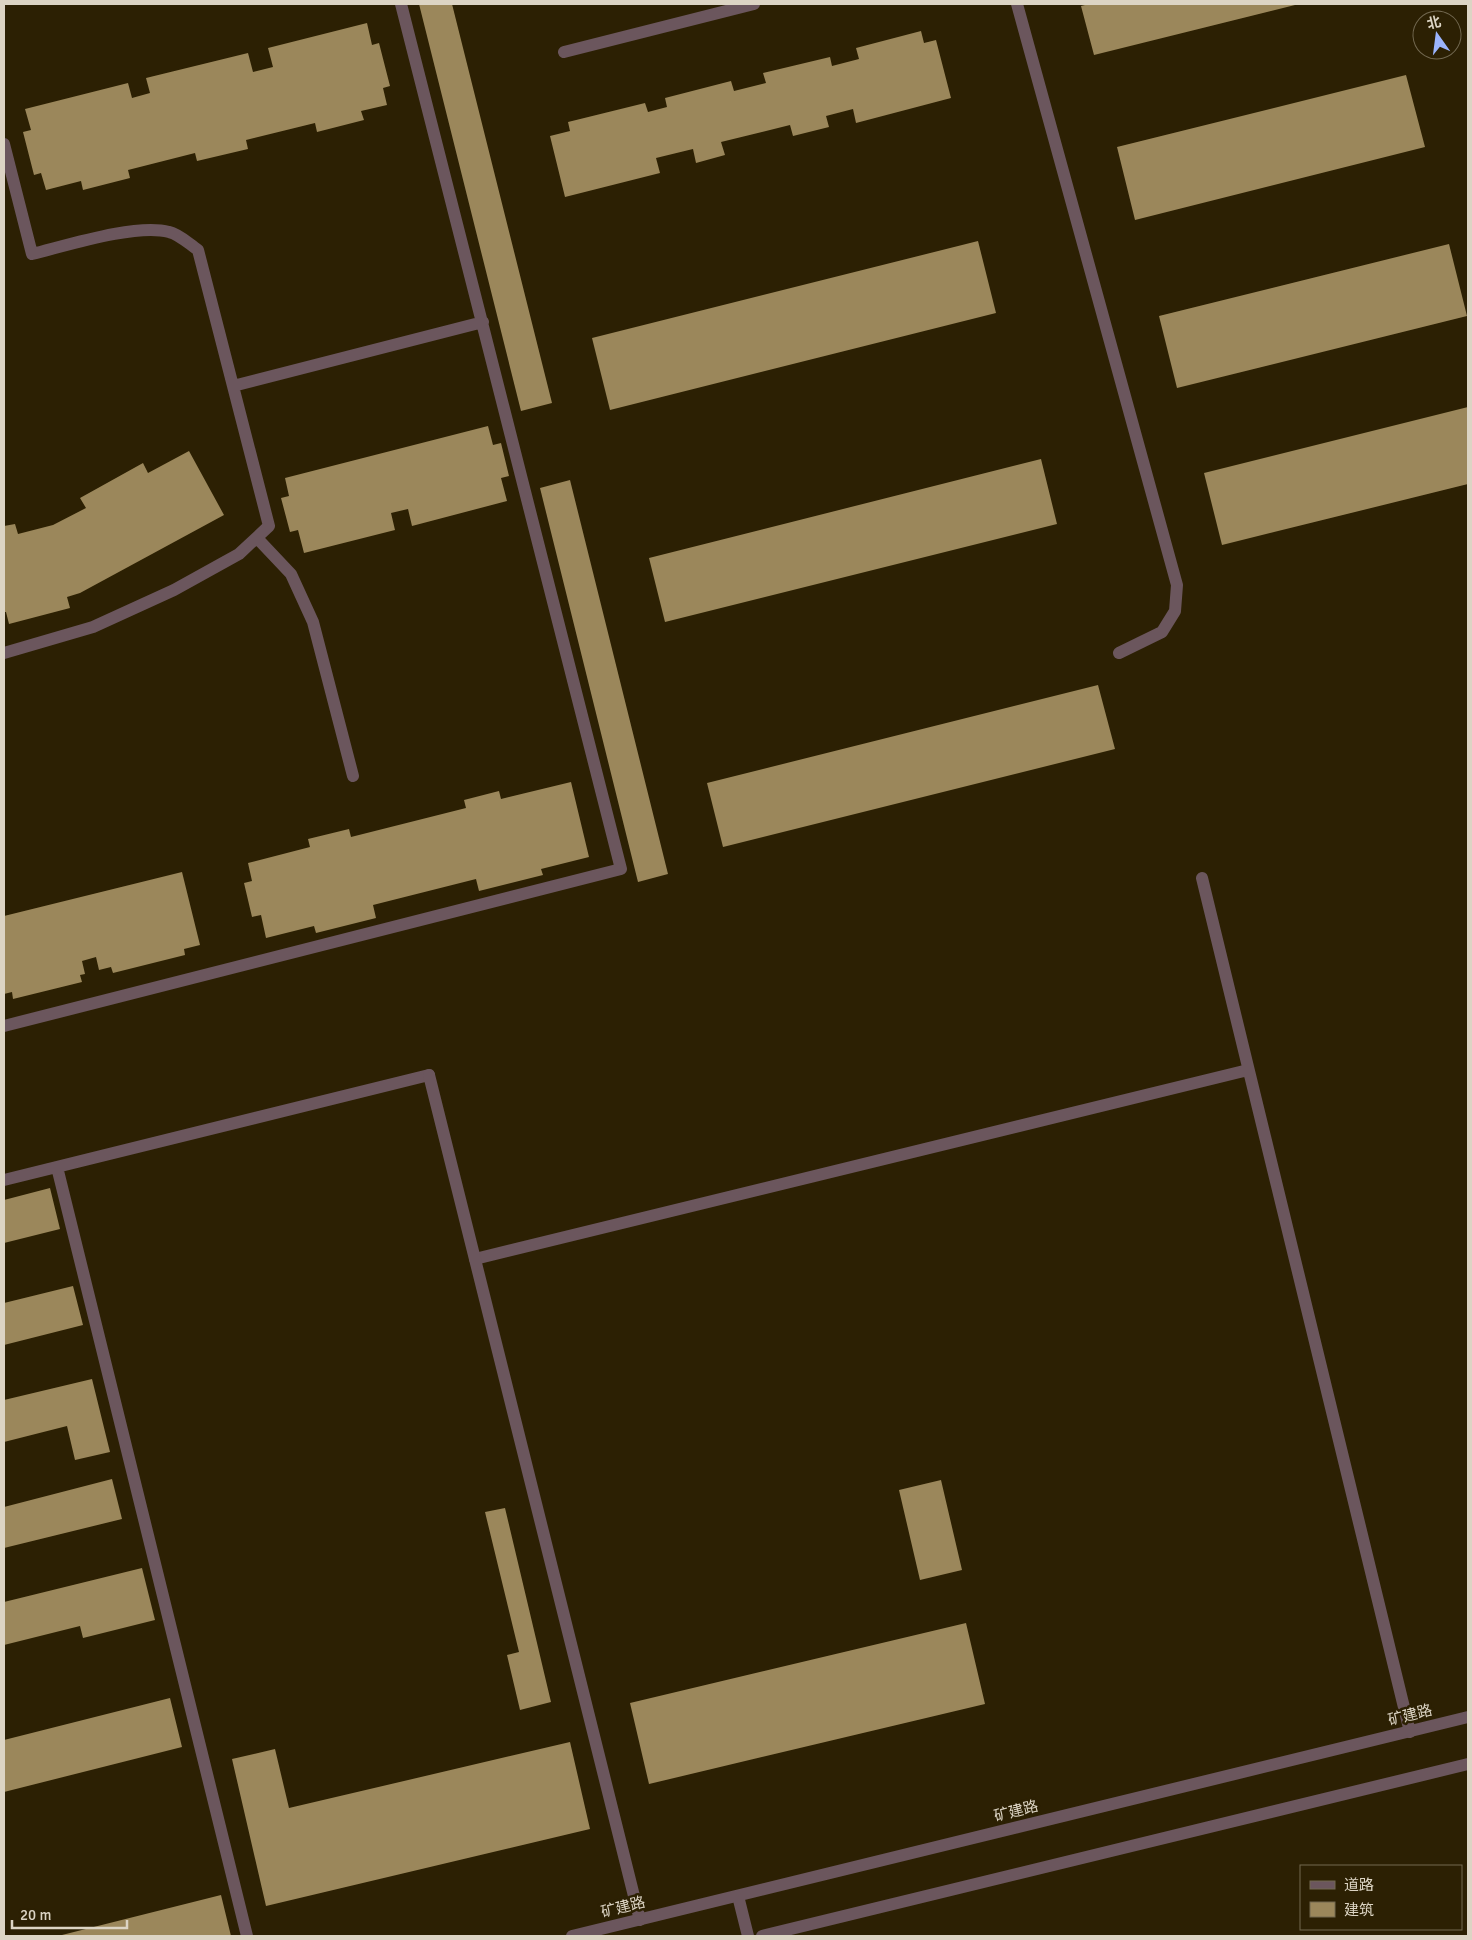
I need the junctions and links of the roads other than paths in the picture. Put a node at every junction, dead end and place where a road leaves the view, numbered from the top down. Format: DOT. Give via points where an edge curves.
graph roads {
  1 [pos="401,4"];
  2 [pos="754,4"];
  3 [pos="1017,4"];
  4 [pos="564,52"];
  5 [pos="4,144"];
  6 [pos="482,322"];
  7 [pos="233,386"];
  8 [pos="257,538"];
  9 [pos="4,653"];
  10 [pos="1119,653"];
  11 [pos="353,776"];
  12 [pos="1202,878"];
  13 [pos="4,1026"];
  14 [pos="1248,1070"];
  15 [pos="57,1167"];
  16 [pos="4,1180"];
  17 [pos="475,1259"];
  18 [pos="1468,1717"];
  19 [pos="1410,1732"];
  20 [pos="1468,1764"];
  21 [pos="738,1896"];
  22 [pos="640,1920"];
  23 [pos="247,1936"];
  24 [pos="572,1936"];
  25 [pos="748,1936"];
  26 [pos="762,1936"];
  1 -- 6 [label="street"];
  2 -- 4 [label="street"];
  3 -- 10 [label="street" via="1177,585 1175,611 1162,632"];
  5 -- 7 [label="street" via="32,254 112,234 153,230 170,232 198,250"];
  6 -- 7 [label="street"];
  6 -- 13 [label="street" via="620,869"];
  7 -- 8 [label="street" via="269,526"];
  8 -- 9 [label="street" via="240,554 174,590 94,627"];
  8 -- 11 [label="street" via="291,574 313,622"];
  12 -- 14 [label="street"];
  14 -- 17 [label="street"];
  14 -- 19 [label="street"];
  15 -- 16 [label="street"];
  15 -- 17 [label="street" via="429,1074"];
  15 -- 23 [label="street"];
  17 -- 22 [label="street"];
  18 -- 19 [label="street, 矿建路"];
  19 -- 21 [label="street, 矿建路"];
  20 -- 26 [label="street"];
  21 -- 22 [label="street, 矿建路"];
  21 -- 25 [label="street"];
  22 -- 24 [label="street, 矿建路"];
}
